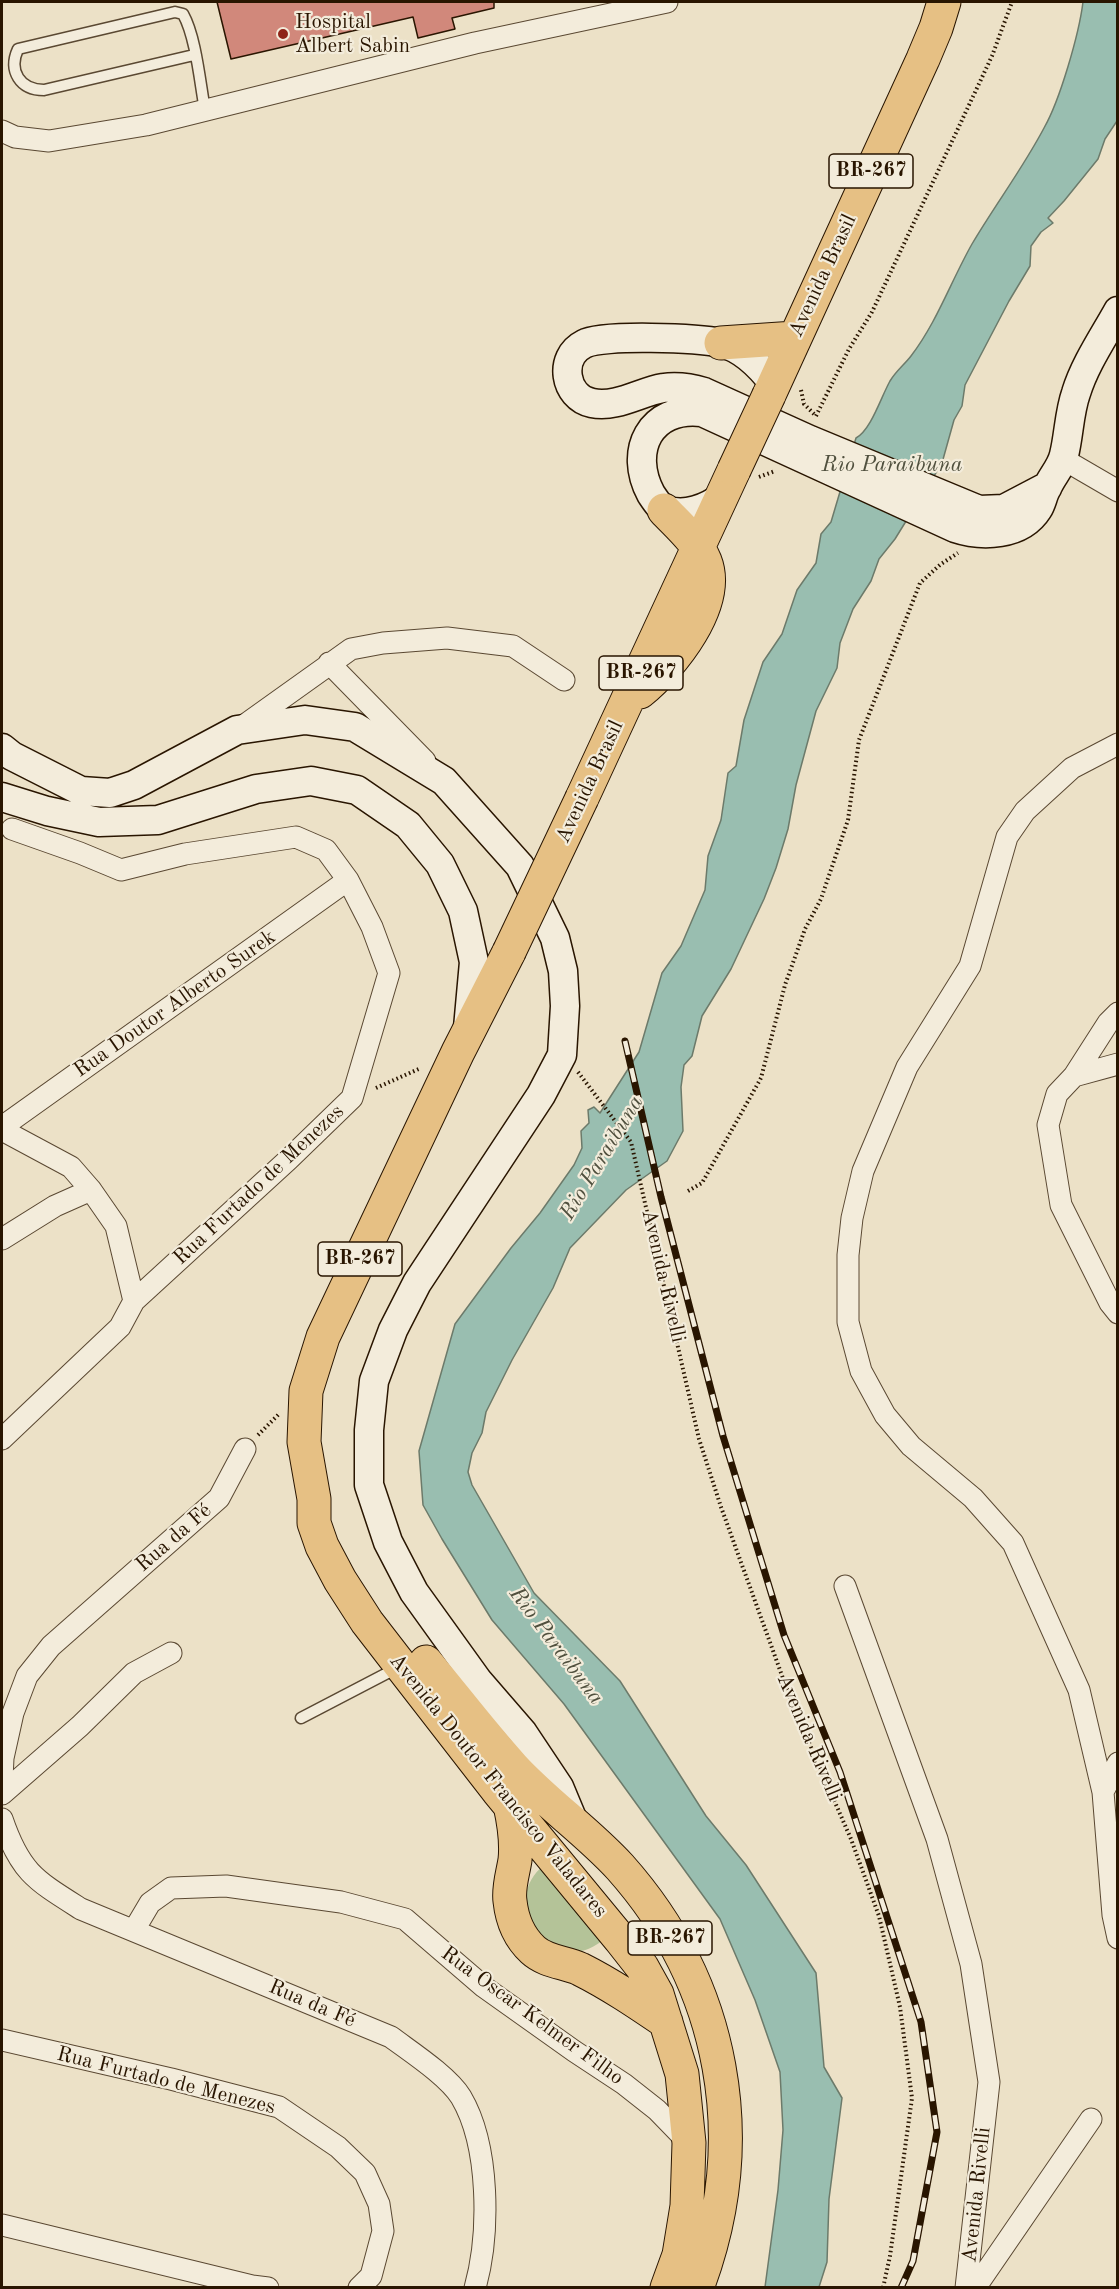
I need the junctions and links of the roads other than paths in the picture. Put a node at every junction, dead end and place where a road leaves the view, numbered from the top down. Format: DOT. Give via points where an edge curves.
graph roads {
  1 [pos="667,2"];
  2 [pos="944,2"];
  3 [pos="194,55"];
  4 [pos="205,110"];
  5 [pos="2,131"];
  6 [pos="1118,311"];
  7 [pos="795,338"];
  8 [pos="721,343"];
  9 [pos="771,390"];
  10 [pos="803,446"];
  11 [pos="1063,459"];
  12 [pos="736,482"];
  13 [pos="1047,487"];
  14 [pos="1118,491"];
  15 [pos="664,510"];
  16 [pos="961,517"];
  17 [pos="698,548"];
  18 [pos="329,663"];
  19 [pos="564,680"];
  20 [pos="237,730"];
  21 [pos="1118,744"];
  22 [pos="5,762"];
  23 [pos="444,781"];
  24 [pos="2,796"];
  25 [pos="2,807"];
  26 [pos="7,831"];
  27 [pos="348,880"];
  28 [pos="1118,1013"];
  29 [pos="463,1042"];
  30 [pos="1118,1064"];
  31 [pos="1074,1076"];
  32 [pos="2,1128"];
  33 [pos="91,1190"];
  34 [pos="2,1239"];
  35 [pos="134,1301"];
  36 [pos="1118,1313"];
  37 [pos="2,1439"];
  38 [pos="245,1449"];
  39 [pos="845,1586"];
  40 [pos="171,1653"];
  41 [pos="416,1667"];
  42 [pos="301,1718"];
  43 [pos="1118,1763"];
  44 [pos="2,1779"];
  45 [pos="1103,1792"];
  46 [pos="2,1794"];
  47 [pos="510,1805"];
  48 [pos="2,1819"];
  49 [pos="574,1823"];
  50 [pos="545,1849"];
  51 [pos="619,1866"];
  52 [pos="511,1886"];
  53 [pos="134,1930"];
  54 [pos="1118,1938"];
  55 [pos="620,1939"];
  56 [pos="578,1968"];
  57 [pos="666,2022"];
  58 [pos="2,2040"];
  59 [pos="1091,2120"];
  60 [pos="689,2142"];
  61 [pos="2,2225"];
  62 [pos="268,2288"];
  63 [pos="359,2288"];
  64 [pos="475,2288"];
  65 [pos="667,2288"];
  66 [pos="697,2288"];
  67 [pos="966,2288"];
  68 [pos="975,2288"];
  1 -- 4 [label="street" via="475,43"];
  2 -- 7 [label="highway, Avenida Brasil / BR-267" via="923,59"];
  3 -- 3 [label="lane" via="188,22 183,14 175,12 18,49 15,69 21,84 31,90 44,90"];
  3 -- 4 [label="lane"];
  4 -- 5 [label="street" via="146,125 49,141 15,137"];
  6 -- 11 [label="main road" via="1076,391"];
  7 -- 8 [label="highway"];
  7 -- 9 [label="highway, Avenida Brasil / BR-267"];
  8 -- 9 [label="main road" via="750,359"];
  8 -- 10 [label="main road" via="634,337 595,340 575,350 569,360 568,382 582,400 593,404 663,388 691,388"];
  9 -- 12 [label="highway, Avenida Brasil / BR-267, bridge"];
  10 -- 15 [label="main road" via="702,412 666,416 649,435 643,461 648,488"];
  10 -- 16 [label="main road"];
  11 -- 13 [label="main road"];
  11 -- 14 [label="street"];
  12 -- 15 [label="main road" via="700,509"];
  12 -- 17 [label="highway, Avenida Brasil / BR-267"];
  13 -- 16 [label="main road" via="1004,509"];
  13 -- 16 [label="main road" via="1038,509 1007,531 971,533"];
  15 -- 17 [label="highway"];
  17 -- 29 [label="highway, Avenida Brasil / BR-267, bridge" via="709,579 698,619 665,669 627,703"];
  18 -- 19 [label="street" via="351,649 447,638 513,646"];
  18 -- 20 [label="street"];
  18 -- 23 [label="street"];
  20 -- 22 [label="main road, Avenida Doutor Francisco Valadares" via="134,785 110,793 81,791"];
  20 -- 23 [label="main road, Avenida Doutor Francisco Valadares" via="305,720 355,728"];
  21 -- 45 [label="street" via="1072,768 1025,811 1006,837 970,966 907,1067 863,1171 848,1255 848,1322 861,1371 885,1415 911,1446 973,1498 1013,1543 1079,1690"];
  23 -- 49 [label="main road, Avenida Doutor Francisco Valadares" via="520,866 555,938 563,971 562,1055 541,1095 417,1283 393,1330 374,1381 369,1485 388,1542 414,1592 478,1681 523,1733 559,1787"];
  24 -- 29 [label="main road, Avenida Doutor Francisco Valadares" via="99,822 158,820 256,789 311,781 357,790 408,825 440,864 463,911 474,962"];
  25 -- 26 [label="street"];
  26 -- 27 [label="street, Rua Furtado de Menezes" via="121,870 185,854 296,837 326,850"];
  27 -- 32 [label="street, Rua Doutor Alberto Surek"];
  27 -- 35 [label="street, Rua Furtado de Menezes" via="372,927 389,973 352,1098"];
  28 -- 31 [label="street"];
  29 -- 41 [label="highway, Avenida Doutor Francisco Valadares / BR-267" via="323,1337 306,1391 304,1442 314,1498 332,1518 358,1574"];
  30 -- 31 [label="street"];
  31 -- 36 [label="street" via="1057,1094 1048,1125 1061,1205"];
  32 -- 33 [label="street" via="71,1167"];
  33 -- 34 [label="street"];
  33 -- 35 [label="street" via="116,1226"];
  35 -- 37 [label="street, Rua Furtado de Menezes" via="120,1327"];
  38 -- 44 [label="street, Rua da Fé" via="219,1498 51,1646 27,1676 13,1713"];
  39 -- 67 [label="street, Avenida Rivelli" via="937,1839 971,1964 989,2082"];
  40 -- 46 [label="street" via="134,1673"];
  41 -- 42 [label="lane"];
  41 -- 47 [label="highway, Avenida Doutor Francisco Valadares / BR-267"];
  41 -- 49 [label="highway, Avenida Doutor Francisco Valadares / BR-267" via="514,1768"];
  43 -- 45 [label="street"];
  45 -- 54 [label="street"];
  47 -- 50 [label="highway, Avenida Doutor Francisco Valadares / BR-267"];
  47 -- 52 [label="highway" via="515,1829"];
  48 -- 53 [label="street, Rua da Fé" via="12,1849 44,1886 81,1909"];
  49 -- 51 [label="highway, Avenida Doutor Francisco Valadares / BR-267"];
  50 -- 51 [label="highway, BR-267" via="562,1842 579,1844 597,1850"];
  50 -- 52 [label="highway"];
  50 -- 55 [label="highway, Avenida Doutor Francisco Valadares / BR-267"];
  51 -- 55 [label="highway, BR-267" via="631,1891 631,1908"];
  51 -- 66 [label="highway, Avenida Doutor Francisco Valadares / BR-267" via="657,1915 685,1964 705,2009 718,2057 725,2148 720,2201"];
  52 -- 56 [label="highway" via="509,1899 519,1934 534,1952"];
  53 -- 60 [label="street, Rua Oscar Kelmer Filho" via="150,1903 171,1888 226,1886 341,1902 405,1919 484,1987 624,2084"];
  53 -- 64 [label="street, Rua da Fé" via="391,2037 429,2064 460,2096 475,2128 483,2163 481,2254"];
  55 -- 56 [label="highway, BR-267"];
  55 -- 57 [label="highway, Avenida Doutor Francisco Valadares / BR-267" via="657,1994"];
  56 -- 57 [label="highway" via="628,1995"];
  57 -- 60 [label="highway, Avenida Doutor Francisco Valadares / BR-267" via="682,2074"];
  58 -- 63 [label="street, Rua Furtado de Menezes" via="279,2107 338,2147 365,2173 379,2204 383,2231 371,2276"];
  59 -- 68 [label="street"];
  60 -- 65 [label="highway, Avenida Doutor Francisco Valadares / BR-267" via="687,2206 681,2245"];
  61 -- 62 [label="street"];
}
